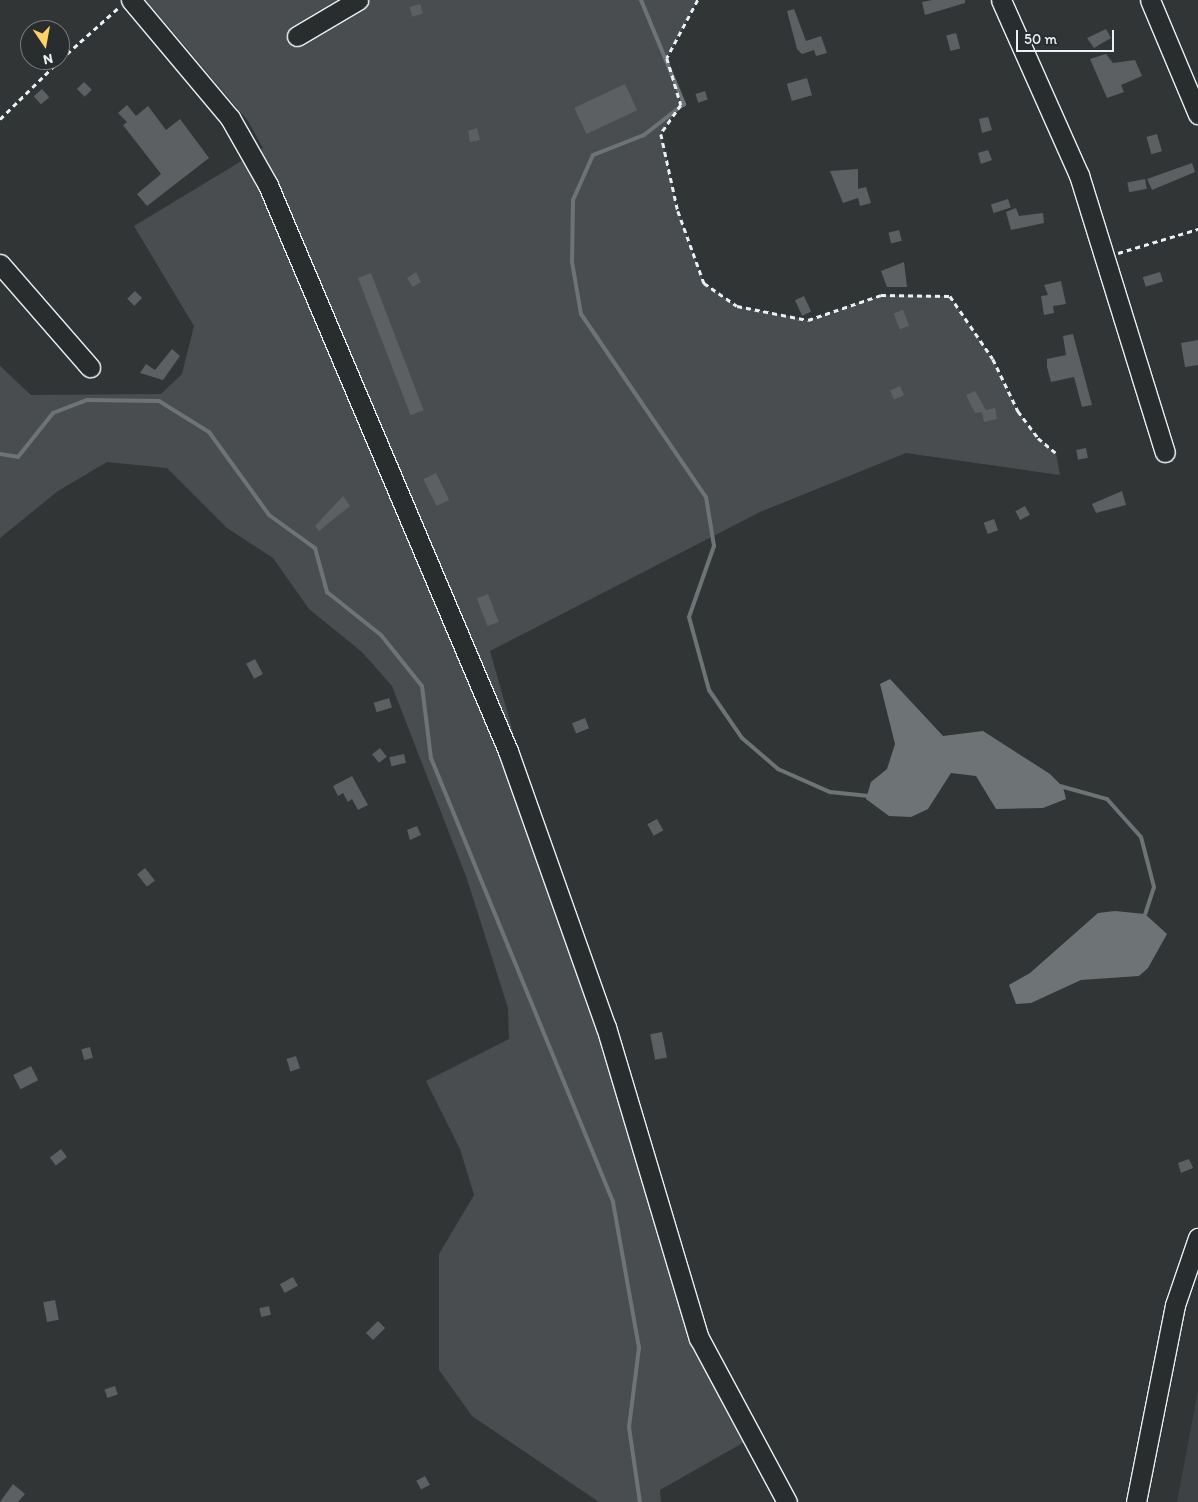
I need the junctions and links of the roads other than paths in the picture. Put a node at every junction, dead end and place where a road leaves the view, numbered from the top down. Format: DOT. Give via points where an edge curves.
graph roads {
  1 [pos="358,0"];
  2 [pos="1000,0"];
  3 [pos="1150,0"];
  4 [pos="126,3"];
  5 [pos="297,36"];
  6 [pos="1198,114"];
  7 [pos="0,264"];
  8 [pos="90,367"];
  9 [pos="1165,452"];
  10 [pos="1198,1238"];
  11 [pos="787,1502"];
  12 [pos="1136,1502"];
  1 -- 5 [label="street"];
  2 -- 9 [label="street" via="1079,175"];
  3 -- 6 [label="street"];
  4 -- 11 [label="street" via="230,118 268,185 508,751 606,1026 699,1338"];
  7 -- 8 [label="street"];
  10 -- 12 [label="street" via="1175,1305"];
}
